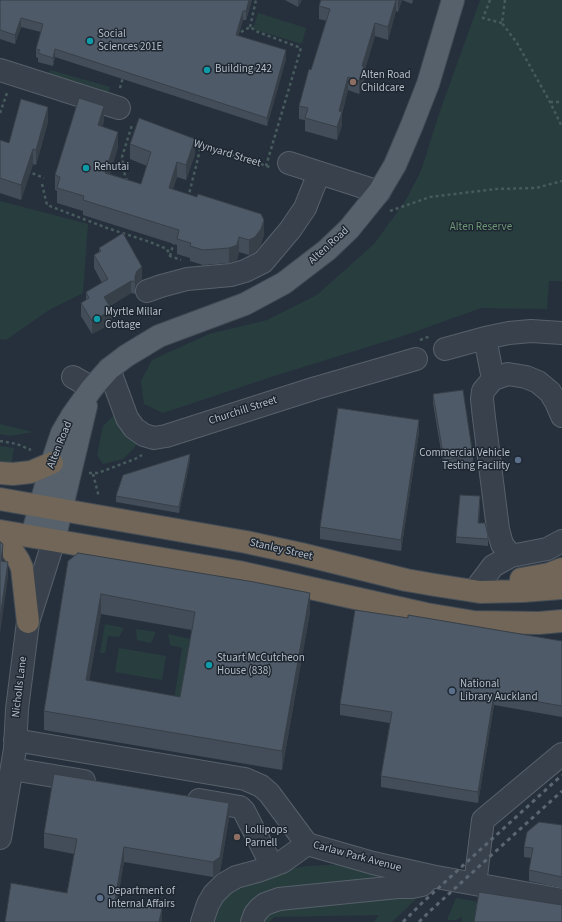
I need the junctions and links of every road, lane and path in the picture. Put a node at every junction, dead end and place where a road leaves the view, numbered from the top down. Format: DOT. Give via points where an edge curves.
graph roads {
  1 [pos="256,0"];
  2 [pos="453,0"];
  3 [pos="490,0"];
  4 [pos="505,0"];
  5 [pos="502,23"];
  6 [pos="250,28"];
  7 [pos="240,32"];
  8 [pos="0,70"];
  9 [pos="124,72"];
  10 [pos="550,102"];
  11 [pos="562,102"];
  12 [pos="120,112"];
  13 [pos="132,125"];
  14 [pos="139,127"];
  15 [pos="562,127"];
  16 [pos="187,142"];
  17 [pos="201,146"];
  18 [pos="279,160"];
  19 [pos="22,170"];
  20 [pos="319,173"];
  21 [pos="44,178"];
  22 [pos="562,181"];
  23 [pos="42,184"];
  24 [pos="128,186"];
  25 [pos="379,192"];
  26 [pos="187,202"];
  27 [pos="386,213"];
  28 [pos="175,235"];
  29 [pos="170,256"];
  30 [pos="176,258"];
  31 [pos="147,291"];
  32 [pos="562,333"];
  33 [pos="486,338"];
  34 [pos="445,349"];
  35 [pos="416,359"];
  36 [pos="109,369"];
  37 [pos="73,377"];
  38 [pos="493,379"];
  39 [pos="92,388"];
  40 [pos="562,416"];
  41 [pos="0,441"];
  42 [pos="147,452"];
  43 [pos="45,458"];
  44 [pos="86,472"];
  45 [pos="0,473"];
  46 [pos="93,474"];
  47 [pos="0,500"];
  48 [pos="101,500"];
  49 [pos="39,506"];
  50 [pos="61,509"];
  51 [pos="0,531"];
  52 [pos="32,536"];
  53 [pos="0,537"];
  54 [pos="54,540"];
  55 [pos="562,541"];
  56 [pos="511,556"];
  57 [pos="562,569"];
  58 [pos="435,585"];
  59 [pos="478,586"];
  60 [pos="562,588"];
  61 [pos="562,621"];
  62 [pos="28,622"];
  63 [pos="15,740"];
  64 [pos="562,754"];
  65 [pos="12,769"];
  66 [pos="107,784"];
  67 [pos="177,796"];
  68 [pos="0,838"];
  69 [pos="307,844"];
  70 [pos="272,866"];
  71 [pos="431,876"];
  72 [pos="475,884"];
  73 [pos="562,900"];
  74 [pos="202,922"];
  75 [pos="252,922"];
  1 -- 6 [label="path"];
  2 -- 25 [label="main road, Alten Road" via="428,84 395,165"];
  3 -- 5 [label="path" via="483,18"];
  4 -- 5 [label="path"];
  5 -- 10 [label="path" via="517,43"];
  6 -- 7 [label="path"];
  6 -- 18 [label="path" via="301,48"];
  8 -- 12 [label="street"];
  9 -- 12 [label="path"];
  10 -- 11 [label="path"];
  10 -- 15 [label="path"];
  12 -- 13 [label="path"];
  13 -- 14 [label="path"];
  13 -- 24 [label="path" via="122,157"];
  16 -- 17 [label="path, Wynyard Street"];
  17 -- 18 [label="path, Wynyard Street" via="266,166"];
  17 -- 26 [label="path"];
  18 -- 20 [label="street"];
  19 -- 21 [label="path"];
  20 -- 25 [label="street"];
  20 -- 31 [label="street" via="305,208 263,262 245,272 187,279"];
  22 -- 27 [label="path" via="536,188 496,189 430,197"];
  23 -- 29 [label="path" via="47,205 167,249"];
  25 -- 36 [label="main road, Alten Road" via="327,250 284,283 245,304 159,336"];
  28 -- 29 [label="path"];
  29 -- 30 [label="path"];
  32 -- 33 [label="street" via="531,331"];
  33 -- 34 [label="street"];
  33 -- 38 [label="street"];
  35 -- 36 [label="street, Churchill Street" via="154,438 134,428 127,418"];
  36 -- 39 [label="main road, Alten Road"];
  37 -- 39 [label="street"];
  38 -- 40 [label="street" via="508,374 526,376 538,382 550,392"];
  38 -- 56 [label="street" via="483,391 483,412 498,529 502,544"];
  39 -- 43 [label="main road, Alten Road"];
  39 -- 50 [label="main road, Alten Road"];
  41 -- 43 [label="path" via="17,444"];
  42 -- 46 [label="path"];
  43 -- 45 [label="highway" via="31,472"];
  43 -- 49 [label="main road, Alten Road"];
  44 -- 46 [label="path"];
  46 -- 48 [label="path"];
  47 -- 49 [label="highway, Stanley Street"];
  49 -- 50 [label="highway, Stanley Street"];
  49 -- 52 [label="main road, Alten Road"];
  50 -- 54 [label="main road, Alten Road"];
  50 -- 58 [label="highway, Stanley Street" via="246,542"];
  51 -- 52 [label="highway"];
  52 -- 54 [label="highway"];
  53 -- 62 [label="highway" via="8,544 22,568"];
  54 -- 61 [label="highway" via="239,572 426,614 474,622 539,624"];
  54 -- 62 [label="street, Nicholls Lane"];
  55 -- 56 [label="street" via="547,549"];
  56 -- 59 [label="street" via="493,566"];
  57 -- 59 [label="highway" via="549,574"];
  58 -- 59 [label="highway"];
  58 -- 60 [label="highway, Stanley Street" via="480,592 523,592"];
  62 -- 63 [label="street, Nicholls Lane"];
  63 -- 65 [label="street, Nicholls Lane"];
  63 -- 69 [label="street, Carlaw Park Avenue" via="245,779 261,786 269,793"];
  64 -- 72 [label="street" via="483,820"];
  65 -- 66 [label="street"];
  65 -- 68 [label="street, Nicholls Lane"];
  67 -- 70 [label="street" via="240,807"];
  69 -- 70 [label="street"];
  69 -- 71 [label="street, Carlaw Park Avenue"];
  70 -- 74 [label="street" via="236,877 224,884 208,904"];
  71 -- 72 [label="street, Carlaw Park Avenue"];
  71 -- 75 [label="street" via="422,885 412,887 355,890 279,899 260,908"];
  72 -- 73 [label="street, Carlaw Park Avenue"];
}
